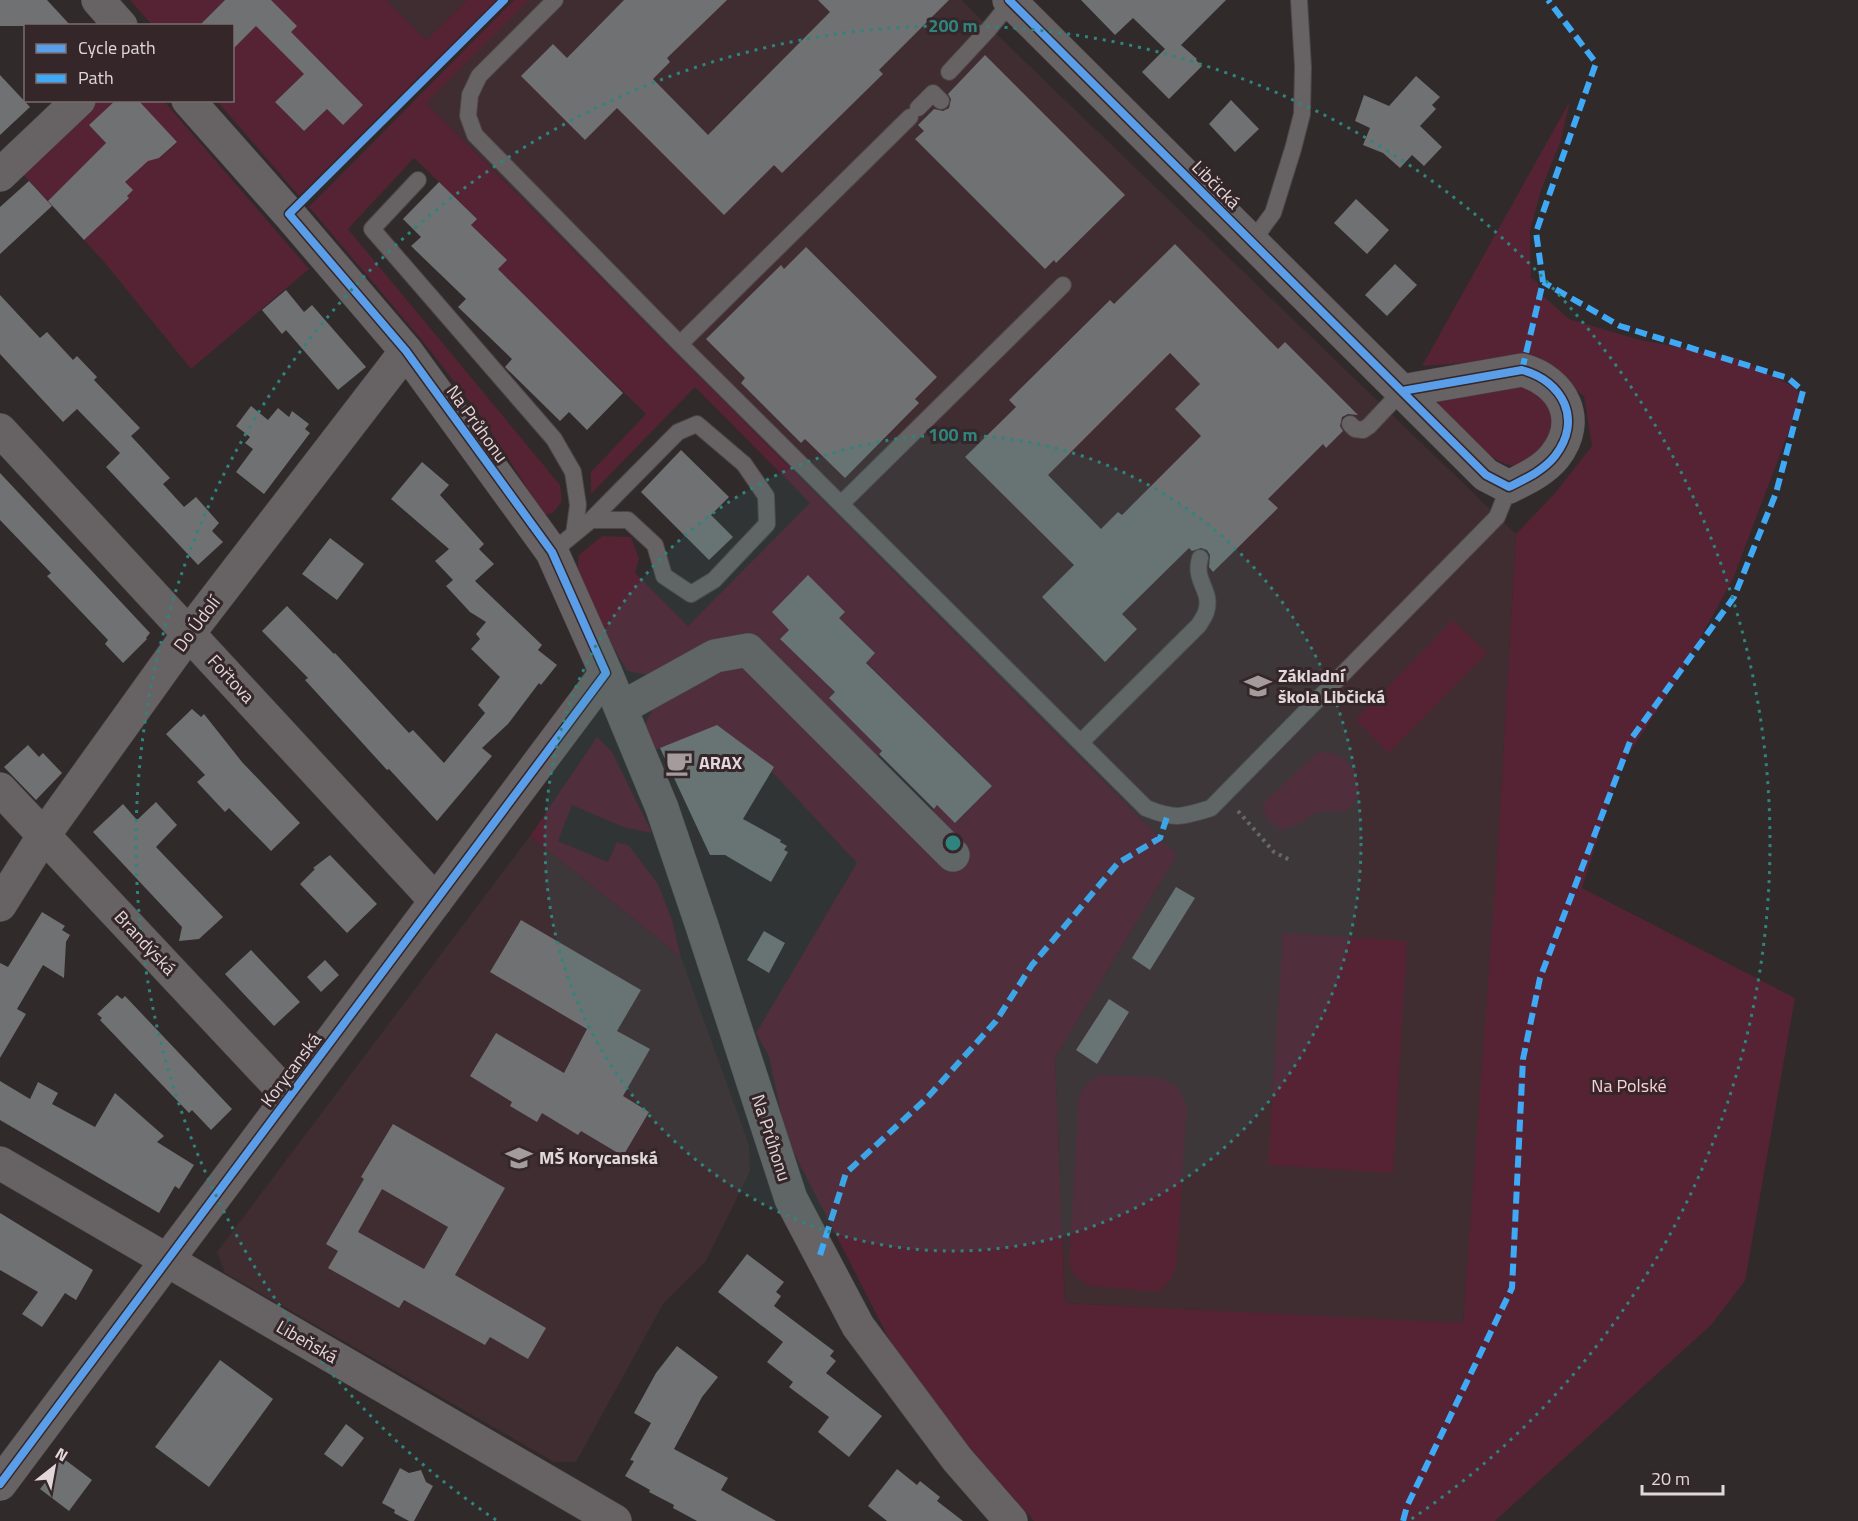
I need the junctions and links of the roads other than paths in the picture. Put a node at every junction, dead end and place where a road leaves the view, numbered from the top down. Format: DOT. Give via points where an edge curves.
graph roads {
  1 [pos="98,0"];
  2 [pos="555,0"];
  3 [pos="1299,0"];
  4 [pos="1010,1"];
  5 [pos="119,24"];
  6 [pos="949,72"];
  7 [pos="941,101"];
  8 [pos="77,102"];
  9 [pos="190,102"];
  10 [pos="0,175"];
  11 [pos="418,180"];
  12 [pos="1251,243"];
  13 [pos="1064,285"];
  14 [pos="680,344"];
  15 [pos="405,351"];
  16 [pos="1402,390"];
  17 [pos="1350,424"];
  18 [pos="0,430"];
  19 [pos="1509,487"];
  20 [pos="841,504"];
  21 [pos="591,520"];
  22 [pos="563,543"];
  23 [pos="1200,558"];
  24 [pos="189,633"];
  25 [pos="606,673"];
  26 [pos="621,708"];
  27 [pos="1081,742"];
  28 [pos="0,789"];
  29 [pos="44,835"];
  30 [pos="953,855"];
  31 [pos="436,901"];
  32 [pos="0,906"];
  33 [pos="290,1097"];
  34 [pos="0,1163"];
  35 [pos="167,1261"];
  36 [pos="0,1484"];
  37 [pos="615,1521"];
  38 [pos="1011,1521"];
  1 -- 5 [label="street"];
  2 -- 14 [label="lane" via="479,76 470,95 468,116 475,135"];
  3 -- 12 [label="lane" via="1302,114 1273,213"];
  4 -- 6 [label="lane"];
  4 -- 12 [label="street, Libčická"];
  7 -- 14 [label="lane" via="933,93"];
  8 -- 10 [label="street"];
  9 -- 15 [label="street, Na Průhonu"];
  11 -- 22 [label="lane" via="372,229 554,439 573,472 578,505"];
  12 -- 16 [label="street, Libčická"];
  13 -- 20 [label="lane"];
  14 -- 20 [label="lane"];
  15 -- 22 [label="street, Na Průhonu"];
  15 -- 24 [label="street, Do Údolí"];
  16 -- 17 [label="lane" via="1370,426 1363,430"];
  16 -- 19 [label="street, Libčická" via="1486,475"];
  16 -- 19 [label="street" via="1522,370 1538,374 1552,385 1564,400 1568,416 1566,434 1556,455 1540,471"];
  18 -- 24 [label="street, Fořtova"];
  19 -- 27 [label="lane" via="1497,517 1211,808 1187,816 1167,816 1146,808"];
  20 -- 27 [label="lane"];
  21 -- 21 [label="lane" via="628,520 655,545 664,576 690,594 714,580 767,524 766,496 744,464 697,424 678,432"];
  21 -- 22 [label="lane"];
  22 -- 25 [label="street, Na Průhonu"];
  23 -- 27 [label="lane" via="1197,569 1207,596 1206,612 1199,625"];
  24 -- 29 [label="street, Do Údolí"];
  24 -- 31 [label="street, Fořtova"];
  25 -- 26 [label="street, Na Průhonu"];
  25 -- 31 [label="street, Korycanská"];
  26 -- 30 [label="street" via="716,656 748,650"];
  26 -- 38 [label="street, Na Průhonu" via="662,808 791,1199 858,1326 957,1460"];
  28 -- 29 [label="street, Brandýská"];
  29 -- 32 [label="street, Do Údolí"];
  29 -- 33 [label="street, Brandýská"];
  31 -- 33 [label="street, Korycanská"];
  33 -- 35 [label="street, Korycanská"];
  34 -- 35 [label="street, Libeňská"];
  35 -- 36 [label="street, Korycanská"];
  35 -- 37 [label="street, Libeňská"];
}
